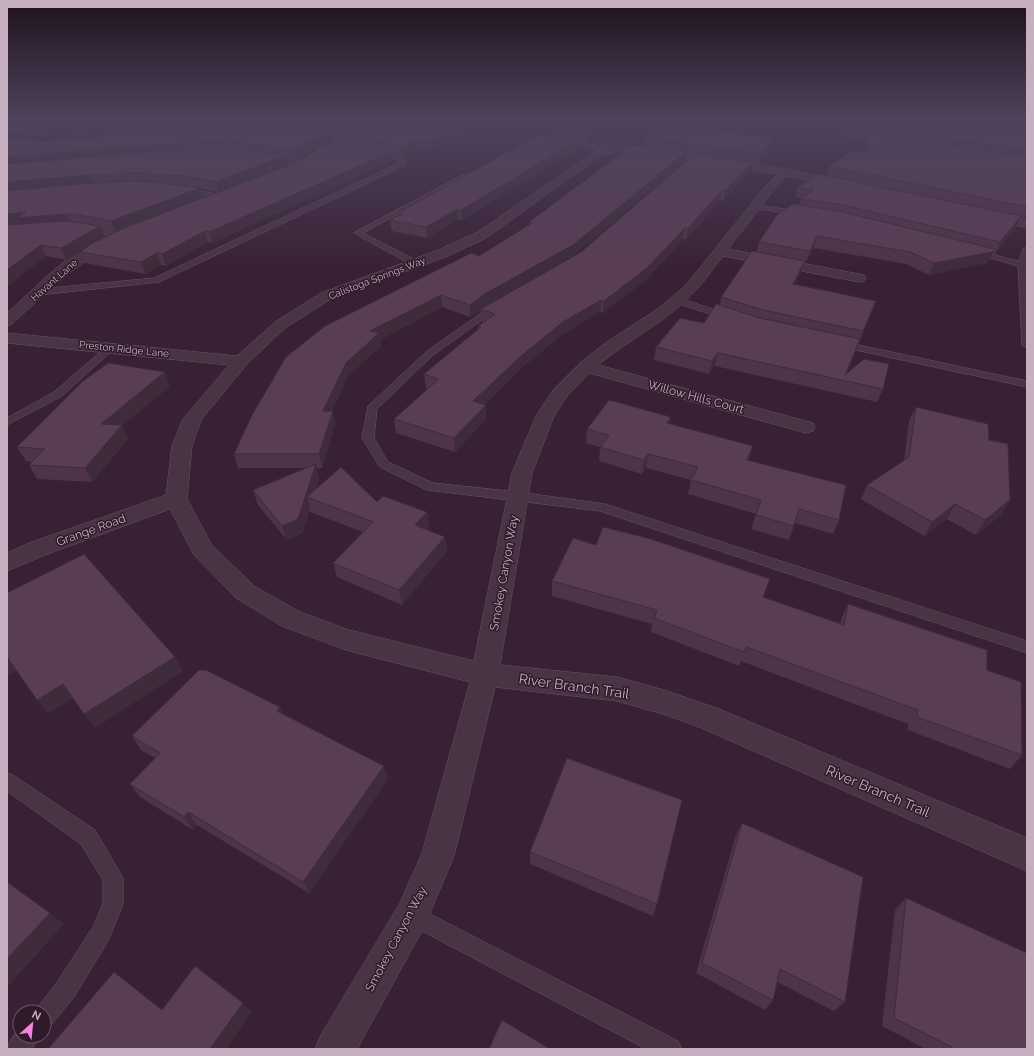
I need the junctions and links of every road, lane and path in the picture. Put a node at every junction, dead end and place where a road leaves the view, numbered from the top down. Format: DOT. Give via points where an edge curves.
graph roads {
  1 [pos="289,169"];
  2 [pos="392,169"];
  3 [pos="576,169"];
  4 [pos="768,169"];
  5 [pos="285,171"];
  6 [pos="473,171"];
  7 [pos="786,172"];
  8 [pos="848,186"];
  9 [pos="162,188"];
  10 [pos="230,192"];
  11 [pos="216,197"];
  12 [pos="195,206"];
  13 [pos="755,207"];
  14 [pos="806,214"];
  15 [pos="980,214"];
  16 [pos="1027,224"];
  17 [pos="77,228"];
  18 [pos="126,234"];
  19 [pos="963,249"];
  20 [pos="1027,250"];
  21 [pos="721,252"];
  22 [pos="415,263"];
  23 [pos="1022,265"];
  24 [pos="859,278"];
  25 [pos="39,292"];
  26 [pos="508,299"];
  27 [pos="676,300"];
  28 [pos="735,319"];
  29 [pos="7,321"];
  30 [pos="7,338"];
  31 [pos="834,342"];
  32 [pos="1027,345"];
  33 [pos="110,348"];
  34 [pos="241,360"];
  35 [pos="586,367"];
  36 [pos="1027,384"];
  37 [pos="7,422"];
  38 [pos="806,427"];
  39 [pos="518,496"];
  40 [pos="176,499"];
  41 [pos="7,563"];
  42 [pos="1027,647"];
  43 [pos="485,675"];
  44 [pos="7,781"];
  45 [pos="1027,855"];
  46 [pos="412,915"];
  47 [pos="52,1006"];
  48 [pos="335,1049"];
  49 [pos="670,1049"];
  1 -- 5 [label="street"];
  2 -- 25 [label="lane" via="156,280"];
  3 -- 22 [label="street, Calistoga Springs Way" via="482,235"];
  4 -- 7 [label="street"];
  6 -- 22 [label="lane" via="358,233"];
  7 -- 8 [label="street"];
  7 -- 13 [label="street, Smokey Canyon Way"];
  9 -- 11 [label="street"];
  10 -- 11 [label="street"];
  11 -- 12 [label="street"];
  13 -- 14 [label="lane"];
  13 -- 21 [label="street, Smokey Canyon Way"];
  15 -- 16 [label="street"];
  17 -- 18 [label="lane"];
  18 -- 25 [label="street, Havant Lane" via="90,251 68,266"];
  19 -- 23 [label="lane"];
  20 -- 23 [label="lane"];
  21 -- 24 [label="street"];
  21 -- 27 [label="street, Smokey Canyon Way" via="691,288"];
  22 -- 34 [label="street, Calistoga Springs Way" via="326,296 280,325"];
  23 -- 32 [label="lane"];
  25 -- 29 [label="street, Havant Lane"];
  26 -- 39 [label="lane" via="487,311 429,354 372,408 368,438 384,464 431,487"];
  27 -- 28 [label="lane"];
  27 -- 35 [label="street, Smokey Canyon Way"];
  30 -- 33 [label="street, Preston Ridge Lane"];
  31 -- 36 [label="lane"];
  33 -- 34 [label="street, Preston Ridge Lane"];
  33 -- 37 [label="lane" via="58,394"];
  34 -- 40 [label="street, Calistoga Springs Way" via="192,419 182,446"];
  35 -- 38 [label="street, Willow Hills Court"];
  35 -- 39 [label="street, Smokey Canyon Way" via="560,393 545,416 522,474"];
  39 -- 42 [label="lane" via="601,507"];
  39 -- 43 [label="street, Smokey Canyon Way"];
  40 -- 41 [label="street, Grange Road" via="37,549"];
  40 -- 43 [label="street, River Branch Trail" via="202,549 245,592 291,619 346,640"];
  43 -- 45 [label="street, River Branch Trail" via="617,689 664,702 709,718"];
  43 -- 46 [label="street, Smokey Canyon Way" via="438,856"];
  44 -- 47 [label="lane" via="88,837 113,878 113,904 101,934"];
  46 -- 48 [label="street, Smokey Canyon Way"];
  46 -- 49 [label="lane"];
}
